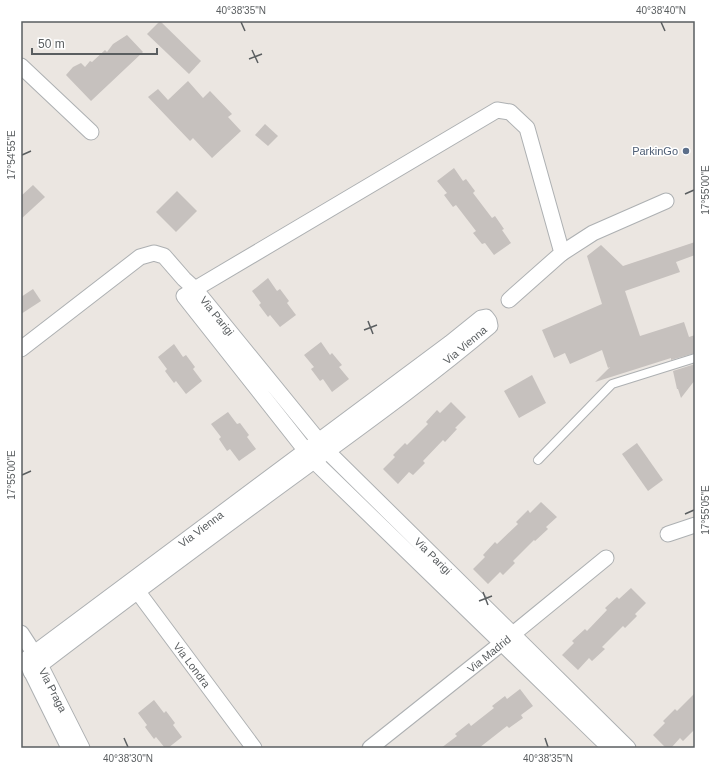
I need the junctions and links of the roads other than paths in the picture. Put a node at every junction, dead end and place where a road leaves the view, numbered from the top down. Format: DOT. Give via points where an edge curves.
graph roads {
  1 [pos="21,66"];
  2 [pos="91,132"];
  3 [pos="666,201"];
  4 [pos="562,253"];
  5 [pos="196,289"];
  6 [pos="509,300"];
  7 [pos="21,349"];
  8 [pos="695,358"];
  9 [pos="323,446"];
  10 [pos="310,456"];
  11 [pos="538,460"];
  12 [pos="695,525"];
  13 [pos="668,534"];
  14 [pos="606,558"];
  15 [pos="133,587"];
  16 [pos="21,633"];
  17 [pos="507,639"];
  18 [pos="30,661"];
  19 [pos="70,748"];
  20 [pos="82,748"];
  21 [pos="254,748"];
  22 [pos="370,748"];
  23 [pos="610,748"];
  24 [pos="628,748"];
  1 -- 2 [label="street"];
  3 -- 4 [label="street" via="593,233"];
  4 -- 5 [label="street" via="527,128 510,112 497,110"];
  4 -- 6 [label="street"];
  5 -- 7 [label="street" via="164,256 154,253 140,257"];
  5 -- 9 [label="street, Via Parigi"];
  5 -- 10 [label="street, Via Parigi" via="184,296"];
  8 -- 11 [label="lane" via="612,384"];
  9 -- 9 [label="street, Via Vienna" via="460,352 490,326 486,317 481,318"];
  9 -- 10 [label="street, Via Vienna"];
  9 -- 17 [label="street, Via Parigi"];
  10 -- 15 [label="street, Via Vienna"];
  10 -- 17 [label="street, Via Parigi"];
  12 -- 13 [label="street"];
  14 -- 17 [label="street, Via Madrid"];
  15 -- 18 [label="street, Via Vienna"];
  15 -- 21 [label="street, Via Londra"];
  16 -- 18 [label="street, Via Praga"];
  17 -- 22 [label="street, Via Madrid"];
  17 -- 23 [label="street, Via Parigi"];
  17 -- 24 [label="street, Via Parigi"];
  18 -- 19 [label="street, Via Praga"];
  18 -- 20 [label="street, Via Praga"];
}
